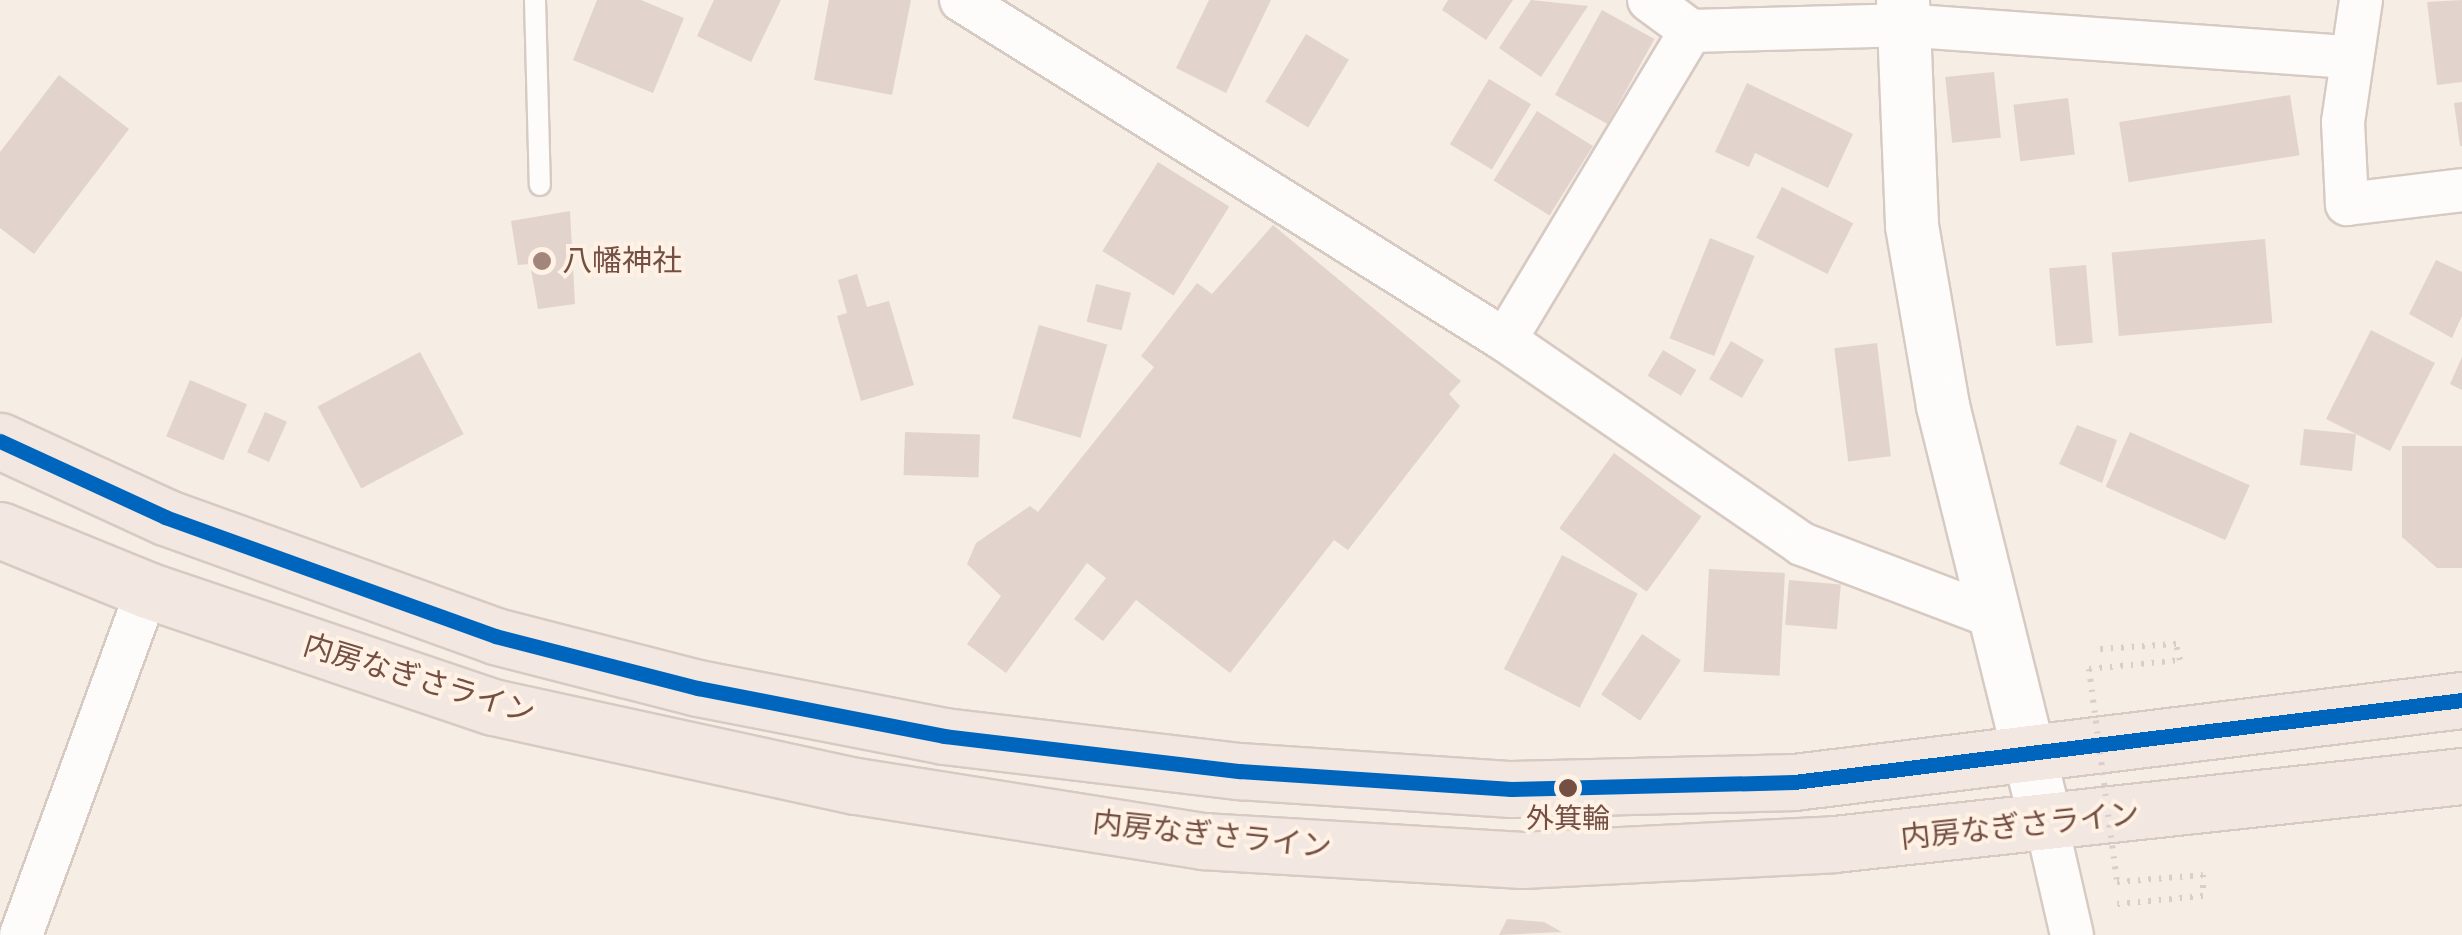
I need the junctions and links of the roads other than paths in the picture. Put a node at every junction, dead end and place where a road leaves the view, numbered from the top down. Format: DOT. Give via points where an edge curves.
graph roads {
  1 [pos="535,0"];
  2 [pos="961,0"];
  3 [pos="1648,0"];
  4 [pos="2362,0"];
  5 [pos="1902,13"];
  6 [pos="1691,31"];
  7 [pos="2349,58"];
  8 [pos="540,185"];
  9 [pos="2462,190"];
  10 [pos="1504,340"];
  11 [pos="0,441"];
  12 [pos="0,530"];
  13 [pos="147,590"];
  14 [pos="1992,616"];
  15 [pos="2462,700"];
  16 [pos="2033,752"];
  17 [pos="2462,776"];
  18 [pos="2046,826"];
  19 [pos="20,935"];
  20 [pos="2072,935"];
  1 -- 8 [label="lane"];
  2 -- 10 [label="street"];
  3 -- 6 [label="street"];
  4 -- 7 [label="street"];
  5 -- 6 [label="street"];
  5 -- 7 [label="street"];
  5 -- 14 [label="street" via="1912,226 1943,406"];
  6 -- 10 [label="street"];
  7 -- 9 [label="street" via="2346,204"];
  10 -- 14 [label="street" via="1802,544"];
  11 -- 16 [label="highway" via="165,518 496,636 698,688 944,736 1239,771 1511,789 1794,782"];
  12 -- 13 [label="highway, 内房なぎさライン"];
  13 -- 18 [label="highway, 内房なぎさライン" via="493,707 856,786 1202,841 1522,860"];
  13 -- 19 [label="street"];
  14 -- 16 [label="street"];
  15 -- 16 [label="highway"];
  16 -- 18 [label="street"];
  17 -- 18 [label="highway, 内房なぎさライン"];
  18 -- 20 [label="street"];
}
